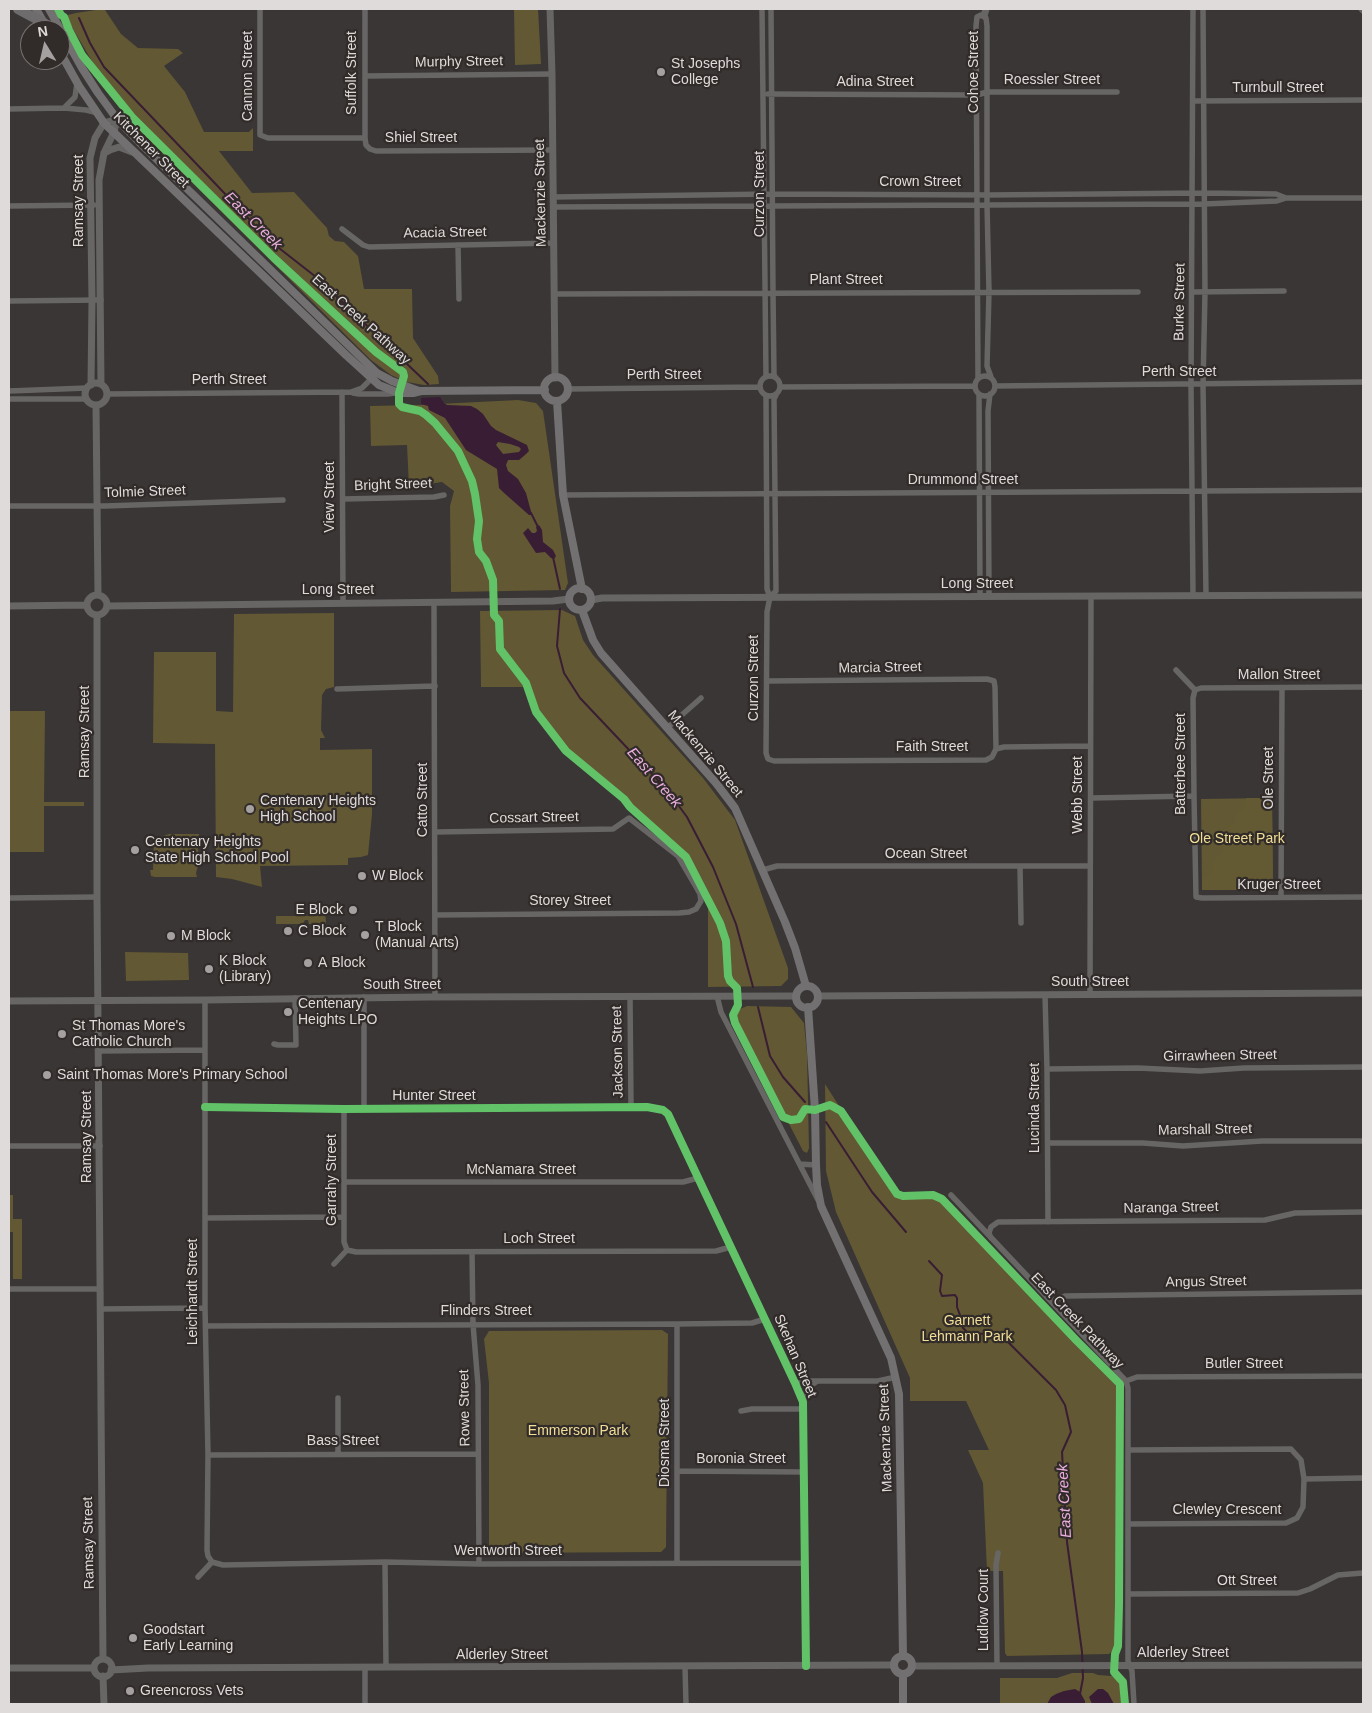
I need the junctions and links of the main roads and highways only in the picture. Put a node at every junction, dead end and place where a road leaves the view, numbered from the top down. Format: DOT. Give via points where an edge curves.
graph roads {
  1 [pos="18,9"];
  2 [pos="36,9"];
  3 [pos="49,9"];
  4 [pos="36,20"];
  5 [pos="42,20"];
  6 [pos="70,70"];
  7 [pos="544,390"];
  8 [pos="421,391"];
  9 [pos="395,392"];
  10 [pos="557,401"];
  11 [pos="582,589"];
  12 [pos="582,610"];
  13 [pos="806,986"];
  14 [pos="808,1007"];
  15 [pos="903,1656"];
  16 [pos="903,1674"];
  17 [pos="902,1704"];
  1 -- 4 [label="highway"];
  2 -- 5 [label="main road"];
  3 -- 8 [label="main road, Kitchener Street" via="82,68 117,119 377,372"];
  6 -- 9 [label="main road, Kitchener Street" via="104,123 136,155 371,379"];
  7 -- 8 [label="main road, Perth Street"];
  7 -- 10 [label="main road" via="548,397"];
  7 -- 10 [label="main road" via="546,383 555,378 564,380 568,389 564,398"];
  8 -- 9 [label="main road, Perth Street"];
  10 -- 11 [label="main road" via="563,494"];
  11 -- 12 [label="main road" via="591,600"];
  11 -- 12 [label="main road" via="572,592 569,599 573,608"];
  12 -- 13 [label="main road, Mackenzie Street" via="601,653 727,796 744,825 795,948"];
  13 -- 14 [label="main road" via="799,989 796,996 800,1004"];
  13 -- 14 [label="main road" via="815,990 818,996 814,1005"];
  14 -- 15 [label="main road, Mackenzie Street" via="817,1185 821,1206 891,1358 896,1377 900,1411"];
  15 -- 16 [label="main road" via="909,1658 912,1666"];
  15 -- 16 [label="main road" via="896,1658 893,1666"];
  16 -- 17 [label="main road"];
}
